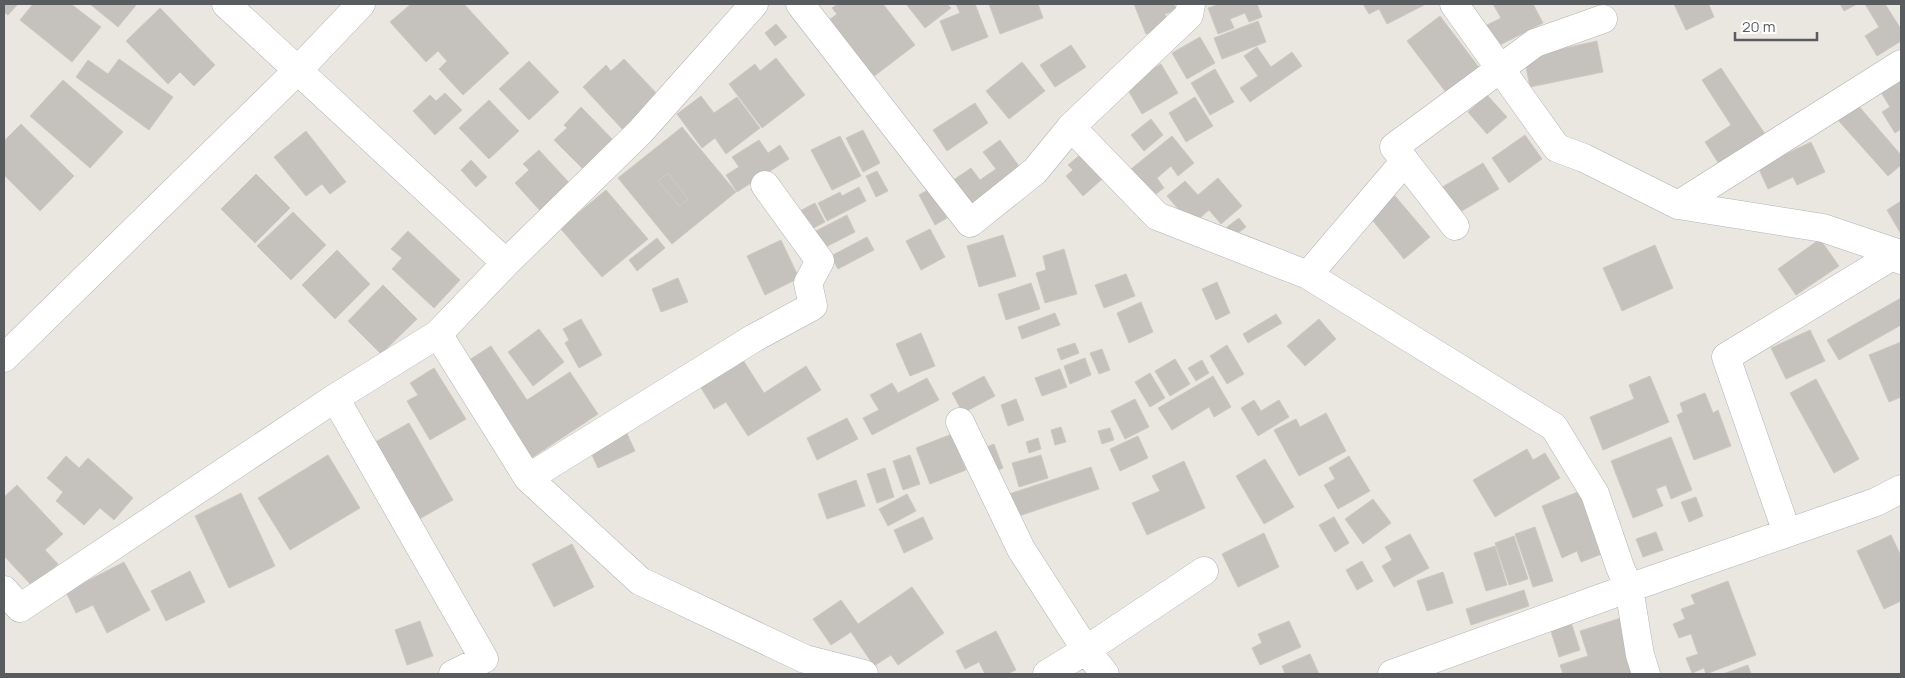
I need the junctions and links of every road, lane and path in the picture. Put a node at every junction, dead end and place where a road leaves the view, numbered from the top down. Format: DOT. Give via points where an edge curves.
graph roads {
  1 [pos="226,4"];
  2 [pos="361,4"];
  3 [pos="754,4"];
  4 [pos="800,4"];
  5 [pos="1190,4"];
  6 [pos="1454,4"];
  7 [pos="1603,19"];
  8 [pos="1901,64"];
  9 [pos="1500,67"];
  10 [pos="299,69"];
  11 [pos="1071,127"];
  12 [pos="1405,161"];
  13 [pos="765,184"];
  14 [pos="1678,205"];
  15 [pos="1455,226"];
  16 [pos="1899,256"];
  17 [pos="506,263"];
  18 [pos="1308,275"];
  19 [pos="438,334"];
  20 [pos="4,358"];
  21 [pos="336,398"];
  22 [pos="960,422"];
  23 [pos="528,478"];
  24 [pos="1901,490"];
  25 [pos="1787,533"];
  26 [pos="1204,571"];
  27 [pos="1629,588"];
  28 [pos="4,590"];
  29 [pos="1086,650"];
  30 [pos="453,674"];
  31 [pos="864,674"];
  32 [pos="1047,674"];
  33 [pos="1105,674"];
  34 [pos="1392,674"];
  35 [pos="1646,674"];
  1 -- 10 [label="street"];
  2 -- 10 [label="street"];
  3 -- 17 [label="street" via="640,132"];
  4 -- 11 [label="street" via="970,223 1035,171"];
  5 -- 11 [label="street" via="1189,15"];
  6 -- 9 [label="street"];
  7 -- 9 [label="street" via="1534,43"];
  8 -- 14 [label="street"];
  9 -- 12 [label="street" via="1394,147"];
  9 -- 14 [label="street" via="1557,148"];
  10 -- 17 [label="street"];
  10 -- 20 [label="street"];
  11 -- 18 [label="street" via="1157,216"];
  12 -- 15 [label="street"];
  12 -- 18 [label="street"];
  13 -- 23 [label="street" via="820,261 808,283 813,306 754,338"];
  14 -- 16 [label="street" via="1823,228"];
  16 -- 25 [label="street" via="1726,357"];
  17 -- 19 [label="street"];
  18 -- 27 [label="street" via="1554,427 1595,494"];
  19 -- 21 [label="street"];
  19 -- 23 [label="street"];
  21 -- 28 [label="street" via="20,608"];
  21 -- 30 [label="street" via="484,659"];
  22 -- 29 [label="street" via="1021,549"];
  23 -- 31 [label="street" via="640,581 804,659"];
  24 -- 25 [label="street"];
  25 -- 27 [label="street"];
  26 -- 29 [label="street"];
  27 -- 34 [label="street"];
  27 -- 35 [label="street"];
  29 -- 32 [label="street"];
  29 -- 33 [label="street"];
}
